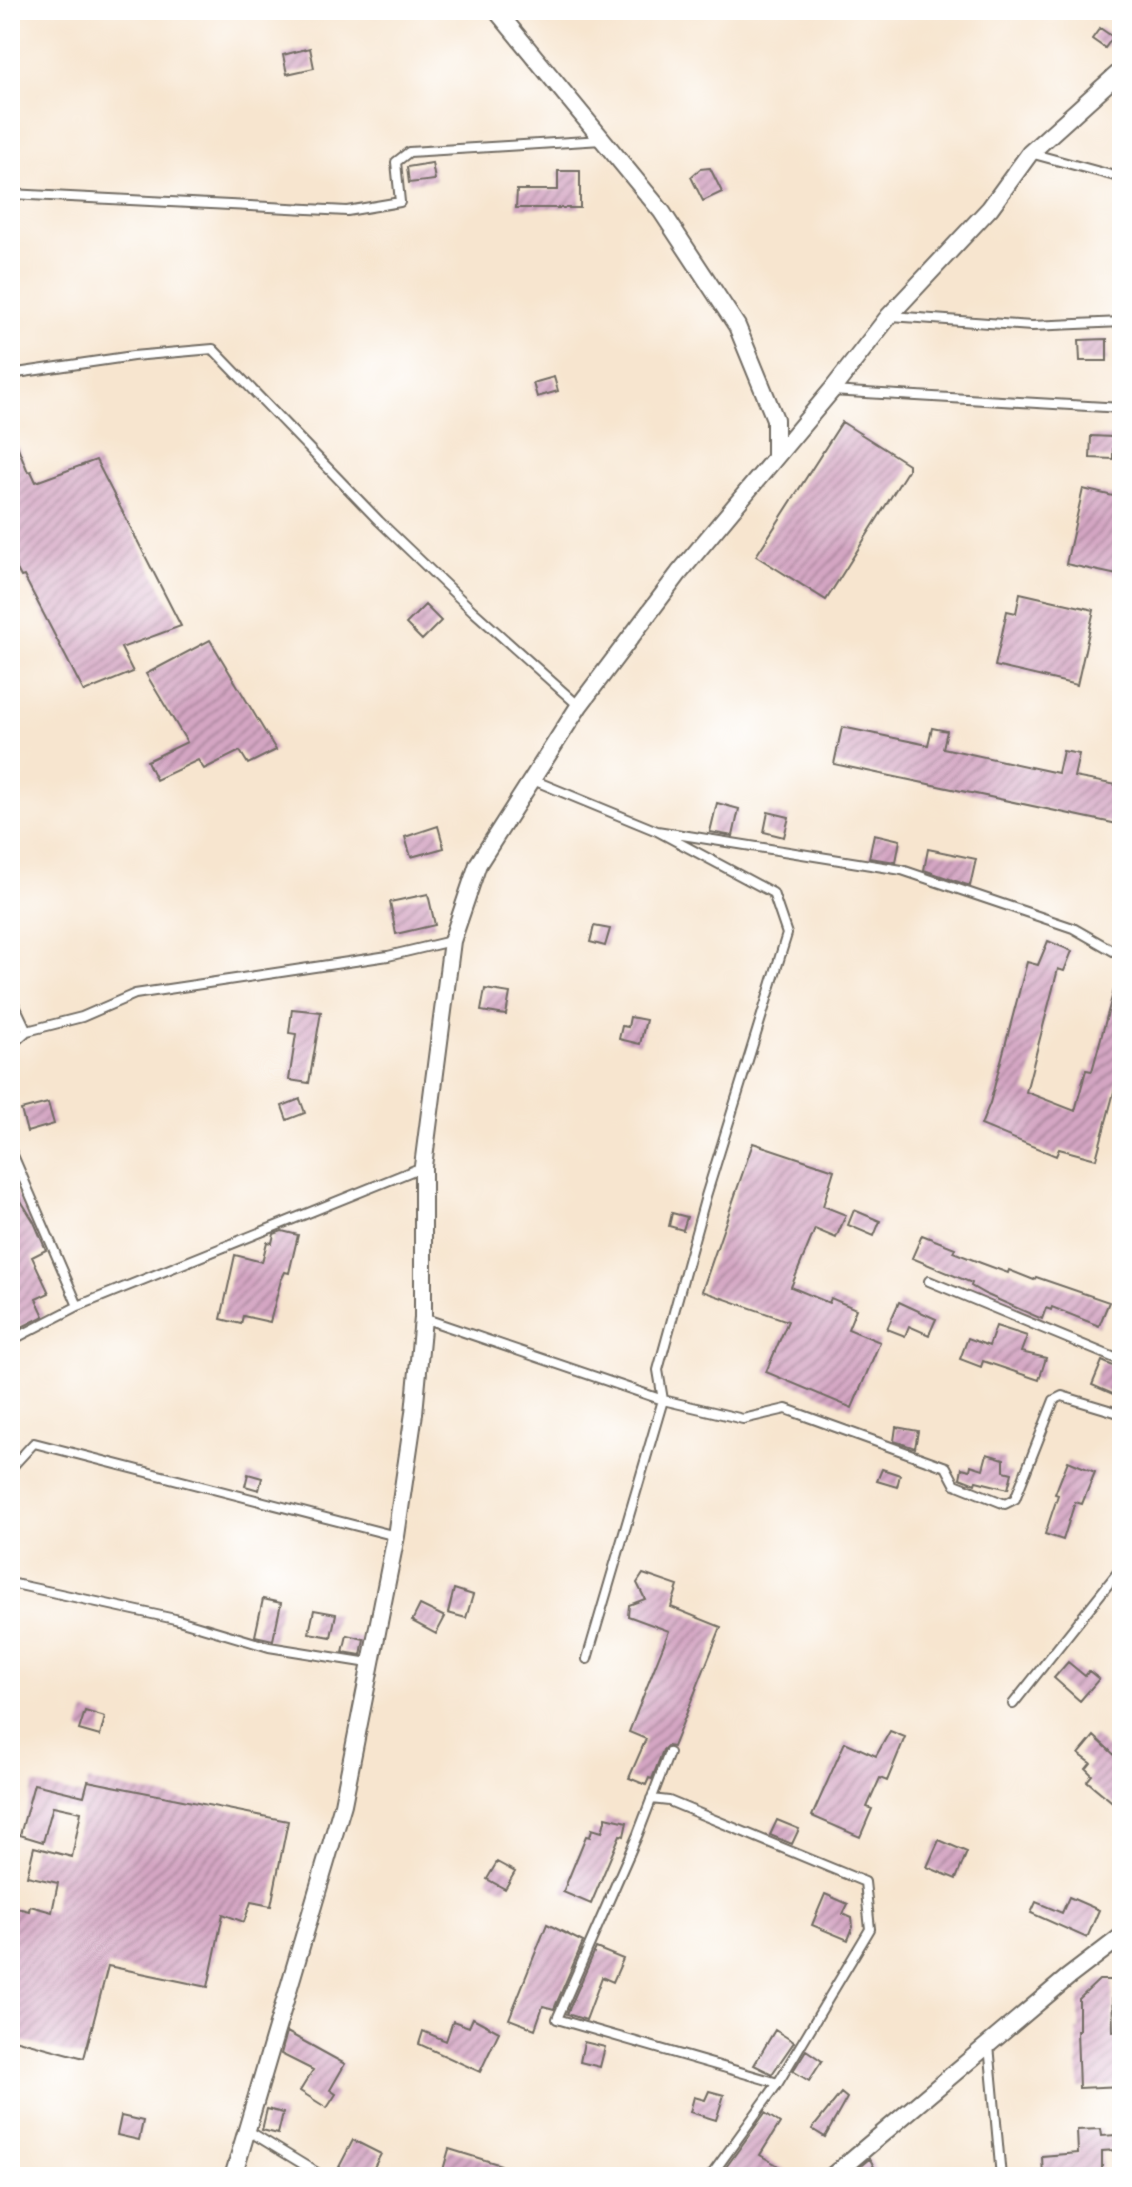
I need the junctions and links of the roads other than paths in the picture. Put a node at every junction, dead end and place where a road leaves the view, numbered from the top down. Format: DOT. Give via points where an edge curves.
graph roads {
  1 [pos="496,10"];
  2 [pos="1122,70"];
  3 [pos="603,140"];
  4 [pos="1030,153"];
  5 [pos="1122,178"];
  6 [pos="10,194"];
  7 [pos="889,316"];
  8 [pos="1122,322"];
  9 [pos="10,374"];
  10 [pos="831,391"];
  11 [pos="1122,408"];
  12 [pos="775,458"];
  13 [pos="579,706"];
  14 [pos="533,780"];
  15 [pos="657,831"];
  16 [pos="452,941"];
  17 [pos="1122,956"];
  18 [pos="10,995"];
  19 [pos="27,1031"];
  20 [pos="10,1046"];
  21 [pos="10,1148"];
  22 [pos="423,1166"];
  23 [pos="929,1281"];
  24 [pos="78,1306"];
  25 [pos="423,1318"];
  26 [pos="10,1327"];
  27 [pos="13,1340"];
  28 [pos="1122,1361"];
  29 [pos="663,1400"];
  30 [pos="1122,1414"];
  31 [pos="10,1469"];
  32 [pos="396,1536"];
  33 [pos="1122,1567"];
  34 [pos="10,1583"];
  35 [pos="587,1659"];
  36 [pos="369,1663"];
  37 [pos="1013,1704"];
  38 [pos="669,1753"];
  39 [pos="651,1799"];
  40 [pos="1122,1936"];
  41 [pos="989,2044"];
  42 [pos="778,2083"];
  43 [pos="246,2130"];
  44 [pos="233,2177"];
  45 [pos="324,2177"];
  46 [pos="710,2177"];
  47 [pos="831,2177"];
  48 [pos="1001,2177"];
  1 -- 3 [label="street"];
  2 -- 4 [label="street"];
  3 -- 6 [label="lane" via="409,152 396,162 400,202 347,211"];
  3 -- 12 [label="street" via="662,212 737,326 775,419"];
  4 -- 5 [label="lane"];
  4 -- 7 [label="street" via="990,208"];
  7 -- 8 [label="lane" via="1032,326"];
  7 -- 10 [label="street"];
  9 -- 13 [label="lane" via="213,349 379,521"];
  10 -- 11 [label="lane"];
  10 -- 12 [label="street"];
  12 -- 13 [label="street" via="679,573"];
  13 -- 14 [label="street"];
  14 -- 15 [label="lane"];
  14 -- 16 [label="street" via="478,864"];
  15 -- 17 [label="lane" via="902,870 1073,928"];
  15 -- 29 [label="lane" via="773,893 787,934 658,1370"];
  16 -- 19 [label="lane" via="388,956 135,994 82,1017"];
  16 -- 22 [label="street"];
  18 -- 19 [label="lane"];
  19 -- 20 [label="lane"];
  21 -- 24 [label="lane"];
  22 -- 24 [label="lane"];
  22 -- 25 [label="street"];
  23 -- 28 [label="lane"];
  24 -- 27 [label="lane"];
  25 -- 29 [label="lane"];
  25 -- 32 [label="street"];
  26 -- 27 [label="lane"];
  29 -- 30 [label="lane" via="743,1419 786,1409 946,1467 955,1484 1005,1504 1015,1499 1054,1400 1062,1396"];
  29 -- 35 [label="lane"];
  31 -- 32 [label="lane" via="34,1443"];
  32 -- 36 [label="street"];
  33 -- 37 [label="lane"];
  34 -- 36 [label="lane" via="175,1619 269,1647"];
  36 -- 43 [label="street" via="343,1804"];
  38 -- 39 [label="lane"];
  39 -- 42 [label="lane" via="669,1801 865,1882 870,1929"];
  39 -- 42 [label="lane" via="557,2019"];
  40 -- 41 [label="street"];
  41 -- 47 [label="street"];
  41 -- 48 [label="lane"];
  42 -- 46 [label="lane"];
  43 -- 44 [label="street"];
  43 -- 45 [label="lane"];
}
